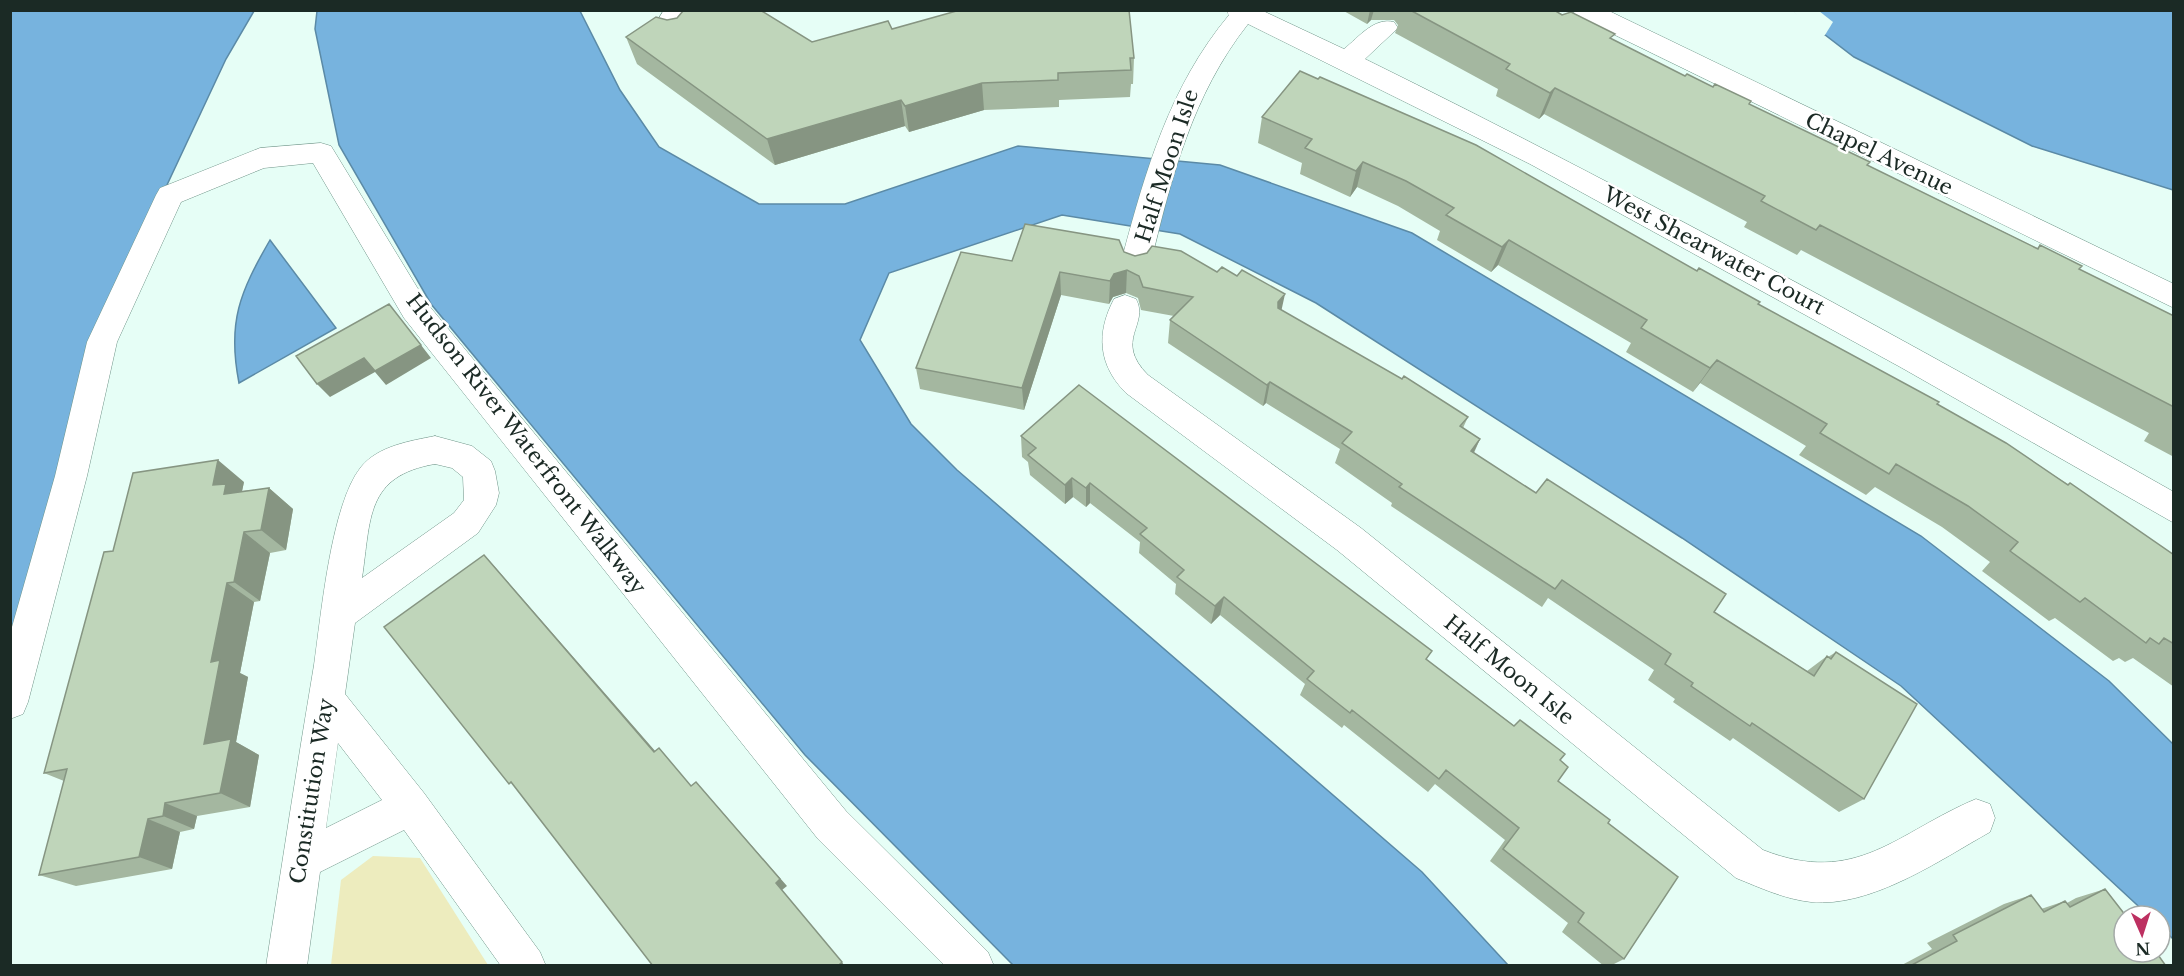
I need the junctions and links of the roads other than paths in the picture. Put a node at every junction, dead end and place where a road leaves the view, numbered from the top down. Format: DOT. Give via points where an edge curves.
graph roads {
  1 [pos="677,10"];
  2 [pos="1585,10"];
  3 [pos="1242,11"];
  4 [pos="1385,28"];
  5 [pos="678,37"];
  6 [pos="1345,62"];
  7 [pos="1138,254"];
  8 [pos="2174,297"];
  9 [pos="1125,307"];
  10 [pos="2174,509"];
  11 [pos="339,615"];
  12 [pos="327,699"];
  13 [pos="10,702"];
  14 [pos="410,806"];
  15 [pos="1976,818"];
  16 [pos="301,861"];
  17 [pos="286,966"];
  18 [pos="526,966"];
  19 [pos="974,966"];
  1 -- 5 [label="street" via="669,23"];
  2 -- 8 [label="street, Chapel Avenue"];
  3 -- 6 [label="street, West Shearwater Court"];
  3 -- 7 [label="street, Half Moon Isle" via="1194,82 1167,154"];
  4 -- 6 [label="street"];
  6 -- 10 [label="street, West Shearwater Court" via="1540,157 1907,355"];
  9 -- 15 [label="street, Half Moon Isle" via="1116,346 1117,360 1137,384 1349,539 1750,864 1794,882 1849,881 1872,875"];
  11 -- 11 [label="street, Constitution Way" via="456,533 473,515 479,505 482,481 471,463 449,452 419,452 393,462 370,478 355,511"];
  11 -- 12 [label="street, Constitution Way"];
  12 -- 14 [label="street"];
  12 -- 16 [label="street, Constitution Way"];
  13 -- 19 [label="street, Hudson River Waterfront Walkway" via="71,476 102,342 170,195 260,158 321,153 415,310 832,825"];
  14 -- 16 [label="street"];
  14 -- 18 [label="street"];
  16 -- 17 [label="street, Constitution Way"];
}
